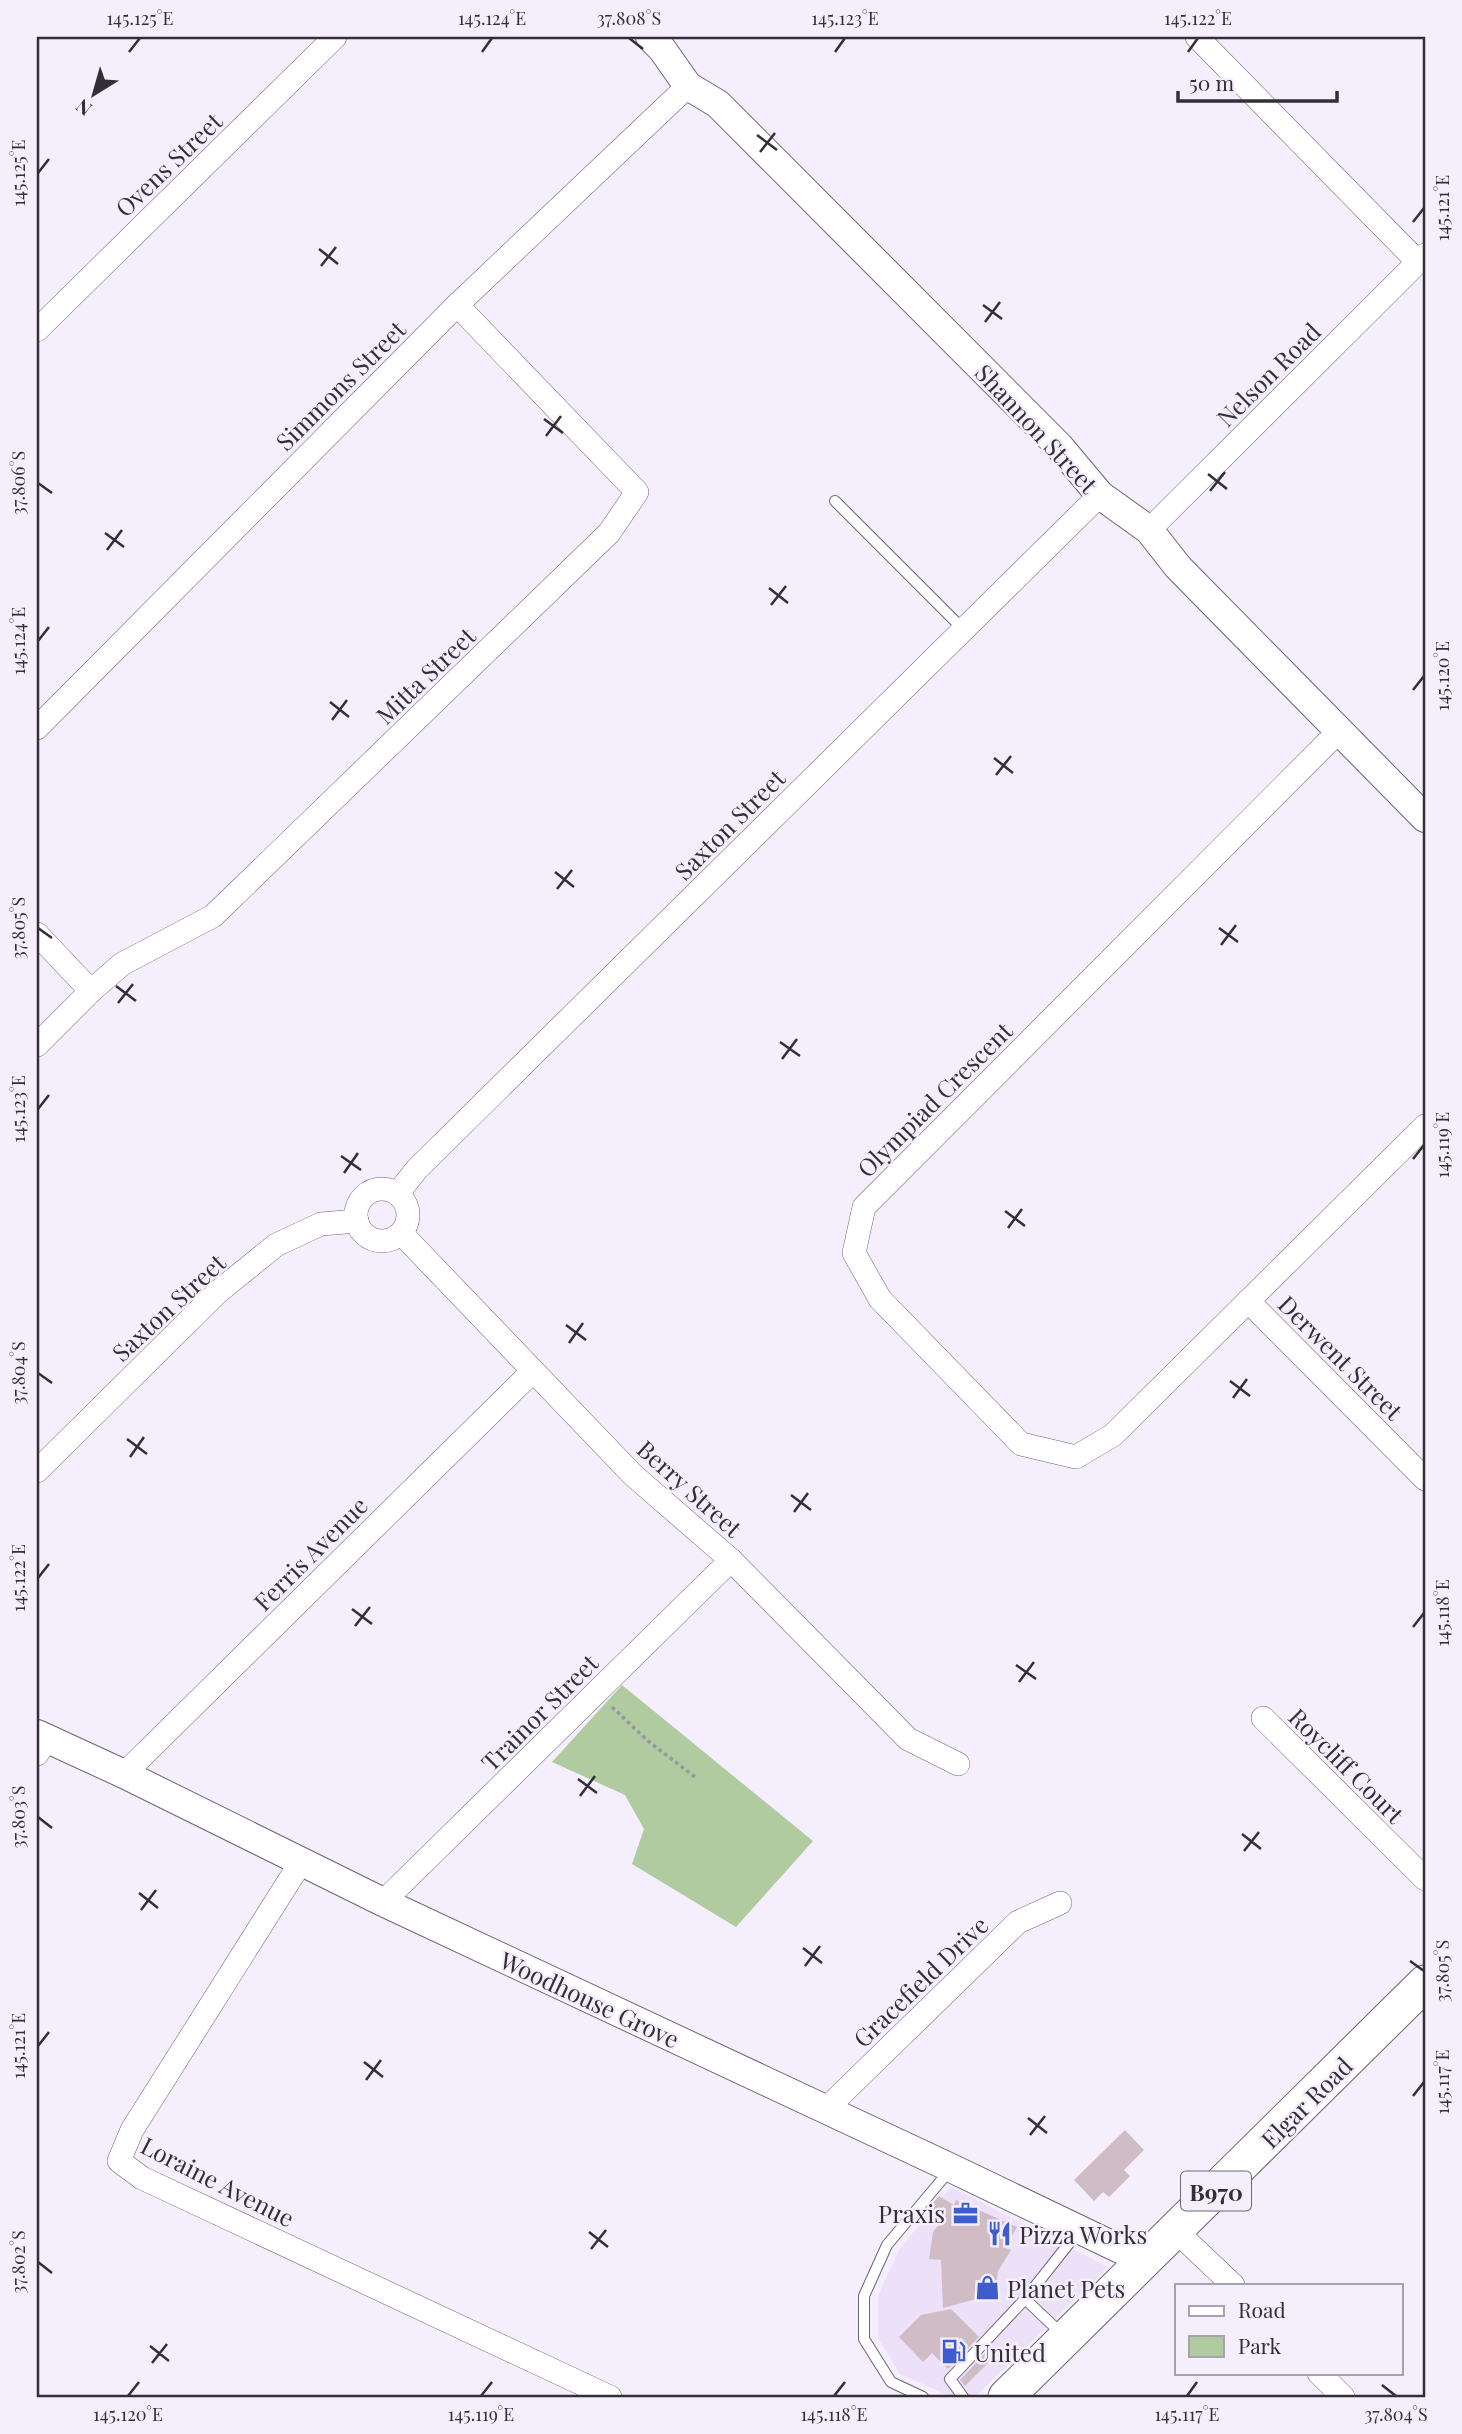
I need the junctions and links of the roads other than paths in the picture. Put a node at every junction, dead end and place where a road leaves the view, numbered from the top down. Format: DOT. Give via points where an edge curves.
graph roads {
  1 [pos="335,37"];
  2 [pos="650,37"];
  3 [pos="1196,37"];
  4 [pos="688,86"];
  5 [pos="1422,259"];
  6 [pos="457,305"];
  7 [pos="37,330"];
  8 [pos="1100,495"];
  9 [pos="835,501"];
  10 [pos="1150,530"];
  11 [pos="963,629"];
  12 [pos="37,728"];
  13 [pos="1339,731"];
  14 [pos="1424,814"];
  15 [pos="37,934"];
  16 [pos="91,991"];
  17 [pos="37,1045"];
  18 [pos="1425,1126"];
  19 [pos="398,1194"];
  20 [pos="357,1221"];
  21 [pos="401,1233"];
  22 [pos="1248,1301"];
  23 [pos="533,1371"];
  24 [pos="37,1471"];
  25 [pos="1425,1479"];
  26 [pos="731,1560"];
  27 [pos="1263,1718"];
  28 [pos="40,1742"];
  29 [pos="958,1764"];
  30 [pos="124,1774"];
  31 [pos="301,1862"];
  32 [pos="1425,1879"];
  33 [pos="383,1902"];
  34 [pos="1060,1903"];
  35 [pos="1425,1983"];
  36 [pos="826,2109"];
  37 [pos="951,2168"];
  38 [pos="1080,2230"];
  39 [pos="1176,2231"];
  40 [pos="1145,2261"];
  41 [pos="1232,2284"];
  42 [pos="1025,2299"];
  43 [pos="1067,2338"];
  44 [pos="1320,2374"];
  45 [pos="610,2397"];
  46 [pos="923,2397"];
  47 [pos="963,2397"];
  48 [pos="1006,2397"];
  49 [pos="1343,2397"];
  1 -- 7 [label="street, Ovens Street"];
  2 -- 4 [label="street, Shannon Street"];
  3 -- 5 [label="street"];
  4 -- 6 [label="street, Simmons Street"];
  4 -- 8 [label="street, Shannon Street" via="718,104 1059,446"];
  5 -- 10 [label="street, Nelson Road"];
  6 -- 12 [label="street, Simmons Street"];
  6 -- 16 [label="street, Mitta Street" via="637,492 609,533 213,916 121,964"];
  8 -- 10 [label="street, Shannon Street"];
  8 -- 11 [label="street, Saxton Street"];
  9 -- 11 [label="lane"];
  10 -- 13 [label="street, Shannon Street" via="1178,567"];
  11 -- 19 [label="street, Saxton Street" via="427,1159"];
  13 -- 14 [label="street, Shannon Street"];
  13 -- 22 [label="street, Olympiad Crescent" via="864,1207 854,1254 880,1299 1021,1444 1076,1457 1113,1435"];
  15 -- 16 [label="street"];
  16 -- 17 [label="street, Mitta Street"];
  18 -- 22 [label="street, Olympiad Crescent"];
  19 -- 20 [label="street" via="386,1188 364,1196"];
  19 -- 21 [label="street" via="408,1214"];
  20 -- 21 [label="street" via="373,1239 388,1240"];
  20 -- 24 [label="street, Saxton Street" via="321,1224 276,1245 218,1292"];
  21 -- 23 [label="street, Berry Street"];
  22 -- 25 [label="street, Derwent Street"];
  23 -- 26 [label="street, Berry Street" via="634,1475"];
  23 -- 30 [label="street, Ferris Avenue"];
  26 -- 29 [label="street, Berry Street" via="908,1739"];
  26 -- 33 [label="street, Trainor Street"];
  27 -- 32 [label="street, Roycliff Court"];
  28 -- 30 [label="street, Woodhouse Grove"];
  30 -- 31 [label="street, Woodhouse Grove"];
  31 -- 33 [label="street, Woodhouse Grove"];
  31 -- 45 [label="street, Loraine Avenue" via="132,2130 119,2161 142,2178"];
  33 -- 36 [label="street, Woodhouse Grove"];
  34 -- 36 [label="street, Gracefield Drive" via="1018,1922"];
  35 -- 39 [label="main road, Elgar Road / B970"];
  36 -- 37 [label="street, Woodhouse Grove"];
  37 -- 38 [label="street, Woodhouse Grove"];
  37 -- 46 [label="lane" via="887,2245 864,2296 864,2339 891,2382"];
  38 -- 40 [label="street, Woodhouse Grove"];
  38 -- 42 [label="lane"];
  39 -- 40 [label="main road, Elgar Road / B970"];
  39 -- 41 [label="street"];
  40 -- 43 [label="main road, Elgar Road / B970"];
  42 -- 43 [label="lane"];
  42 -- 47 [label="lane" via="950,2379"];
  43 -- 48 [label="main road, Elgar Road / B970"];
  44 -- 49 [label="street"];
}
